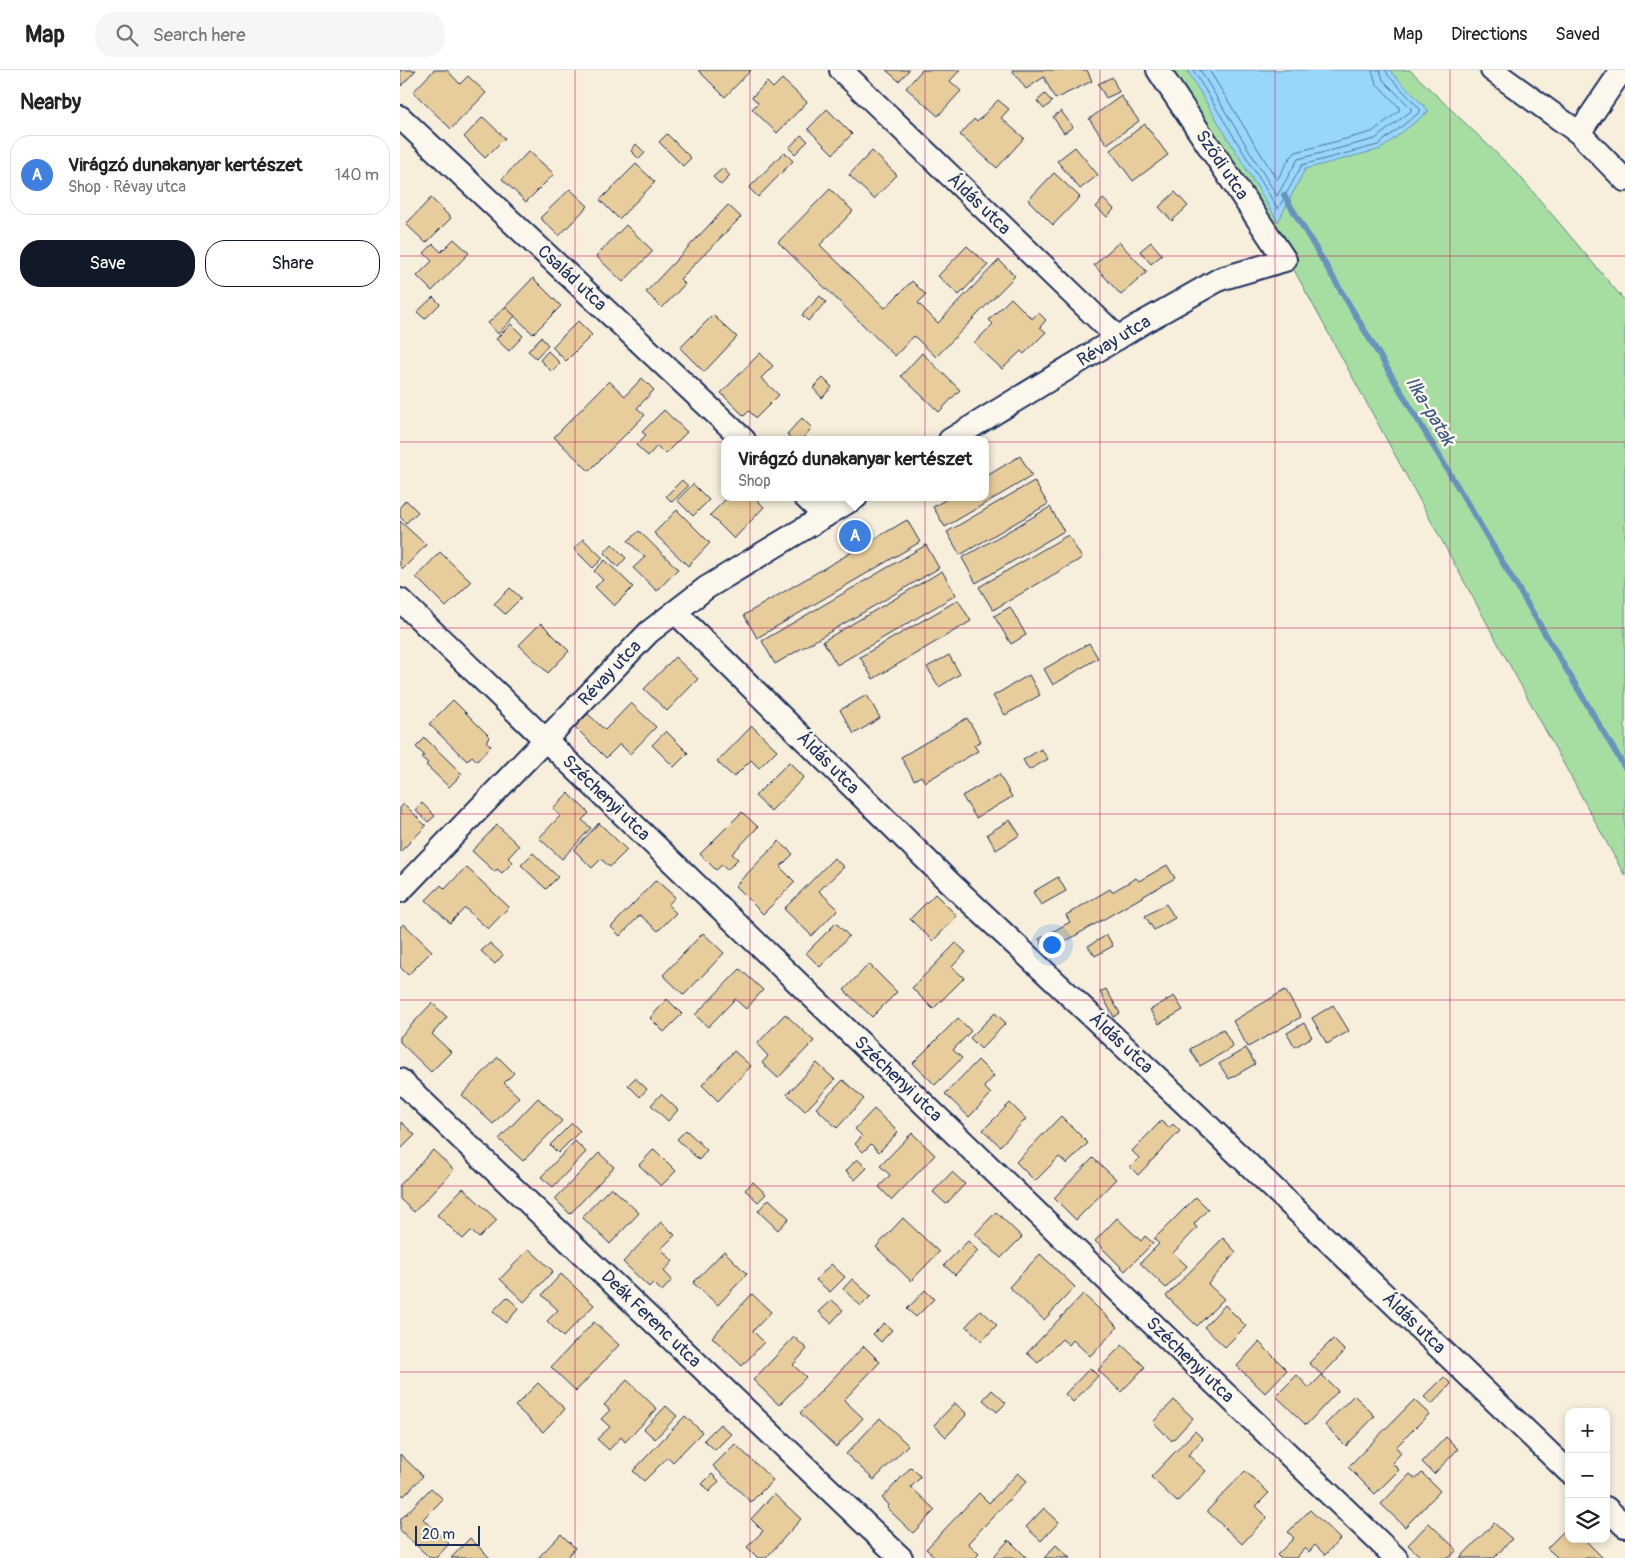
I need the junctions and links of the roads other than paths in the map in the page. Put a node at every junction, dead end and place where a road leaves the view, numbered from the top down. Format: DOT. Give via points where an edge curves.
graph roads {
  1 [pos="840,70"];
  2 [pos="1158,70"];
  3 [pos="1492,70"];
  4 [pos="1622,70"];
  5 [pos="400,117"];
  6 [pos="1579,133"];
  7 [pos="1625,180"];
  8 [pos="1285,260"];
  9 [pos="1118,338"];
  10 [pos="740,436"];
  11 [pos="957,436"];
  12 [pos="809,501"];
  13 [pos="849,501"];
  14 [pos="825,516"];
  15 [pos="400,600"];
  16 [pos="675,612"];
  17 [pos="546,741"];
  18 [pos="400,891"];
  19 [pos="400,1080"];
  20 [pos="1565,1468"];
  21 [pos="1610,1512"];
  22 [pos="1625,1526"];
  23 [pos="901,1558"];
  24 [pos="1396,1558"];
  1 -- 9 [label="street, Áldás utca"];
  2 -- 8 [label="street, Sződi utca"];
  3 -- 6 [label="street"];
  4 -- 6 [label="street"];
  5 -- 10 [label="street, Család utca"];
  6 -- 7 [label="street"];
  8 -- 9 [label="street, Révay utca" via="1220,279"];
  9 -- 11 [label="street, Révay utca"];
  12 -- 14 [label="street"];
  13 -- 14 [label="street, Révay utca"];
  14 -- 16 [label="street, Révay utca" via="706,588"];
  15 -- 17 [label="street, Széchenyi utca"];
  16 -- 17 [label="street, Révay utca" via="650,632"];
  16 -- 20 [label="street, Áldás utca" via="950,883 1198,1115"];
  17 -- 18 [label="street, Révay utca"];
  17 -- 24 [label="street, Széchenyi utca"];
  19 -- 23 [label="street, Deák Ferenc utca"];
  21 -- 22 [label="street"];
}
